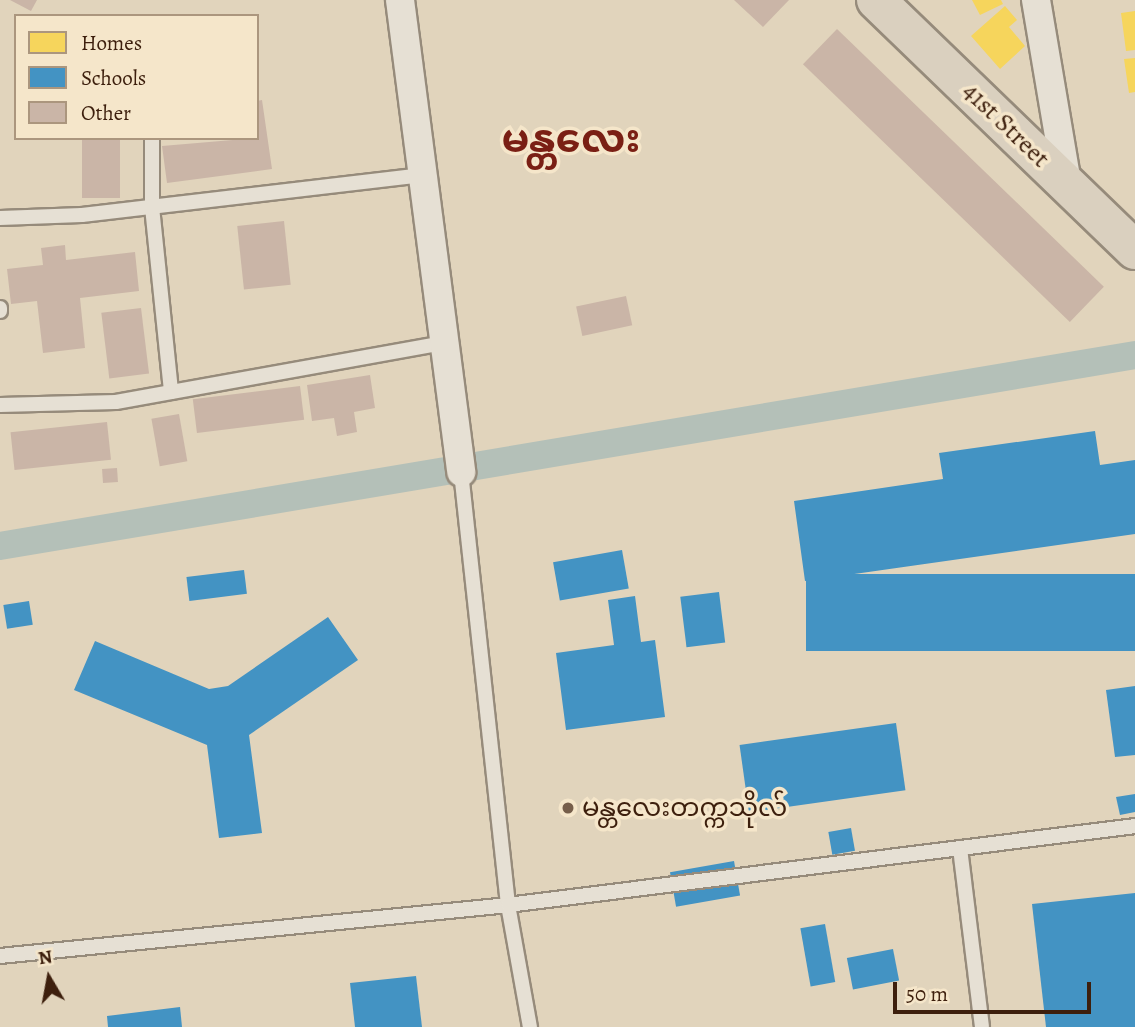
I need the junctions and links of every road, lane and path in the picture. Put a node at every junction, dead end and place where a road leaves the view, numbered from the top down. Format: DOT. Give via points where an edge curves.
graph roads {
  1 [pos="400,0"];
  2 [pos="876,0"];
  3 [pos="1036,0"];
  4 [pos="152,140"];
  5 [pos="421,174"];
  6 [pos="1067,183"];
  7 [pos="152,207"];
  8 [pos="0,218"];
  9 [pos="1135,250"];
  10 [pos="443,343"];
  11 [pos="171,392"];
  12 [pos="0,405"];
  13 [pos="459,462"];
  14 [pos="1135,825"];
  15 [pos="960,848"];
  16 [pos="508,905"];
  17 [pos="0,956"];
  18 [pos="530,1027"];
  19 [pos="982,1027"];
  1 -- 5 [label="street"];
  2 -- 6 [label="main road, 41st Street"];
  3 -- 6 [label="street"];
  4 -- 7 [label="lane"];
  5 -- 7 [label="lane"];
  5 -- 10 [label="street"];
  6 -- 9 [label="main road, 41st Street"];
  7 -- 8 [label="lane"];
  7 -- 11 [label="lane"];
  10 -- 11 [label="lane"];
  10 -- 13 [label="street"];
  11 -- 12 [label="lane" via="116,402"];
  13 -- 16 [label="lane"];
  14 -- 15 [label="lane"];
  15 -- 16 [label="lane"];
  15 -- 19 [label="lane"];
  16 -- 17 [label="lane"];
  16 -- 18 [label="lane"];
}
